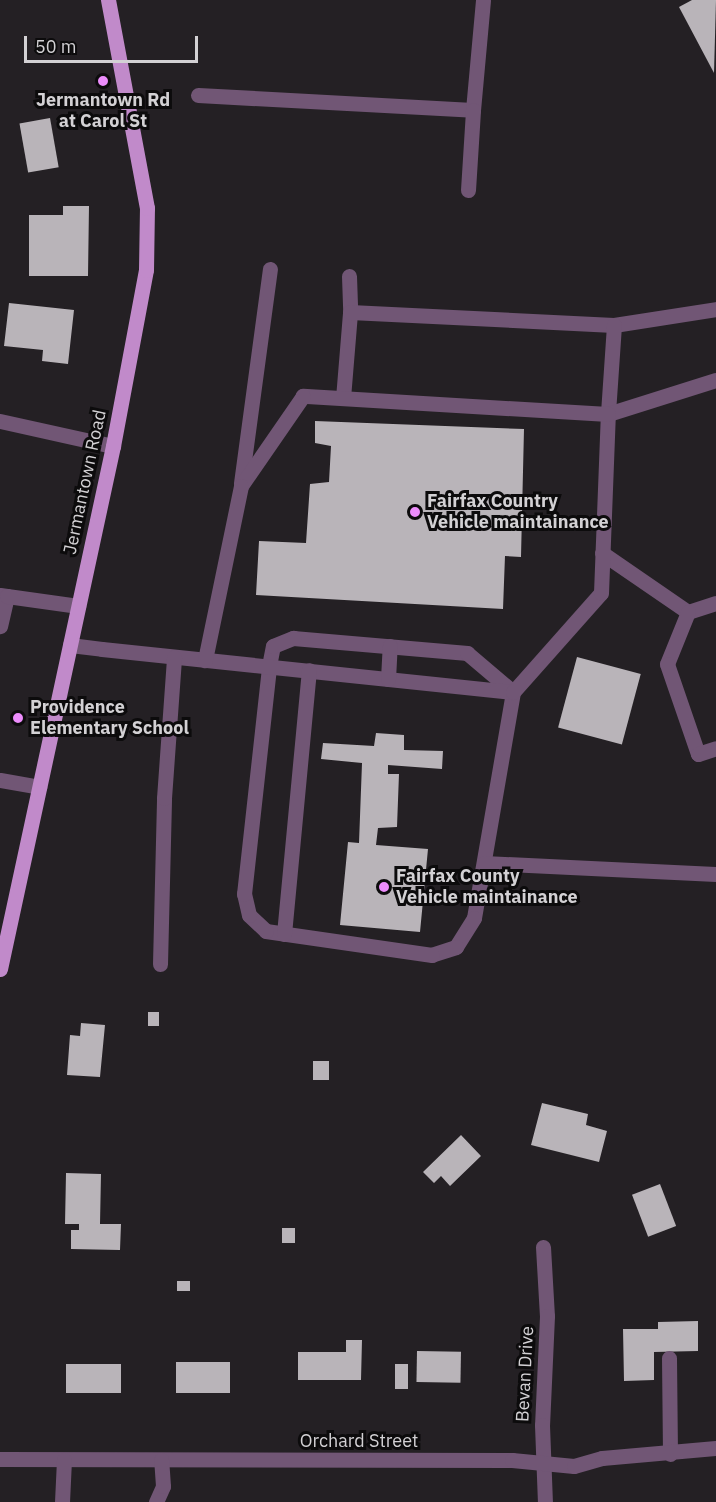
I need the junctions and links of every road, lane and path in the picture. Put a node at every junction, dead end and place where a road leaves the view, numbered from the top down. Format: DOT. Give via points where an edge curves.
graph roads {
  1 [pos="108,0"];
  2 [pos="483,0"];
  3 [pos="198,95"];
  4 [pos="473,110"];
  5 [pos="468,190"];
  6 [pos="270,269"];
  7 [pos="349,276"];
  8 [pos="716,309"];
  9 [pos="350,312"];
  10 [pos="614,326"];
  11 [pos="716,380"];
  12 [pos="343,398"];
  13 [pos="608,414"];
  14 [pos="0,421"];
  15 [pos="113,446"];
  16 [pos="241,486"];
  17 [pos="602,553"];
  18 [pos="4,595"];
  19 [pos="716,603"];
  20 [pos="78,606"];
  21 [pos="688,612"];
  22 [pos="0,627"];
  23 [pos="70,645"];
  24 [pos="390,646"];
  25 [pos="174,657"];
  26 [pos="205,660"];
  27 [pos="269,666"];
  28 [pos="309,670"];
  29 [pos="388,679"];
  30 [pos="513,692"];
  31 [pos="716,748"];
  32 [pos="0,780"];
  33 [pos="39,787"];
  34 [pos="483,863"];
  35 [pos="716,874"];
  36 [pos="284,934"];
  37 [pos="160,964"];
  38 [pos="0,969"];
  39 [pos="543,1247"];
  40 [pos="669,1358"];
  41 [pos="716,1448"];
  42 [pos="670,1454"];
  43 [pos="0,1460"];
  44 [pos="64,1460"];
  45 [pos="161,1460"];
  46 [pos="542,1463"];
  47 [pos="62,1502"];
  48 [pos="156,1502"];
  49 [pos="545,1502"];
  1 -- 15 [label="main road, Jermantown Road" via="147,218 139,320"];
  2 -- 4 [label="street"];
  3 -- 4 [label="street"];
  4 -- 5 [label="street"];
  6 -- 16 [label="street"];
  7 -- 9 [label="street"];
  8 -- 10 [label="street"];
  9 -- 10 [label="street"];
  9 -- 12 [label="street"];
  10 -- 13 [label="street"];
  11 -- 13 [label="street"];
  12 -- 13 [label="street"];
  12 -- 16 [label="street" via="303,396"];
  13 -- 17 [label="street"];
  14 -- 15 [label="street"];
  15 -- 20 [label="main road, Jermantown Road"];
  16 -- 26 [label="street"];
  17 -- 21 [label="street"];
  17 -- 30 [label="street" via="601,593"];
  18 -- 20 [label="street"];
  18 -- 22 [label="street"];
  19 -- 21 [label="street"];
  20 -- 23 [label="main road, Jermantown Road"];
  21 -- 31 [label="street" via="667,664 698,754"];
  23 -- 25 [label="street"];
  23 -- 33 [label="main road, Jermantown Road"];
  24 -- 27 [label="street" via="293,638 273,646"];
  24 -- 29 [label="street"];
  24 -- 30 [label="street" via="467,653"];
  25 -- 26 [label="street"];
  25 -- 37 [label="street" via="164,798"];
  26 -- 27 [label="street"];
  27 -- 28 [label="street"];
  27 -- 36 [label="street" via="244,894 249,915 266,931"];
  28 -- 29 [label="street"];
  28 -- 36 [label="street"];
  29 -- 30 [label="street"];
  30 -- 34 [label="street"];
  32 -- 33 [label="street"];
  33 -- 38 [label="main road, Jermantown Road"];
  34 -- 35 [label="street"];
  34 -- 36 [label="street" via="474,918 456,946 432,955"];
  39 -- 46 [label="street, Bevan Drive" via="547,1316"];
  40 -- 42 [label="street"];
  41 -- 42 [label="street, Orchard Street"];
  42 -- 46 [label="street, Orchard Street" via="602,1458 574,1466"];
  43 -- 44 [label="street, Orchard Street"];
  44 -- 45 [label="street, Orchard Street"];
  44 -- 47 [label="street"];
  45 -- 46 [label="street, Orchard Street"];
  45 -- 48 [label="street" via="163,1486"];
  46 -- 49 [label="street, Bevan Drive"];
}
